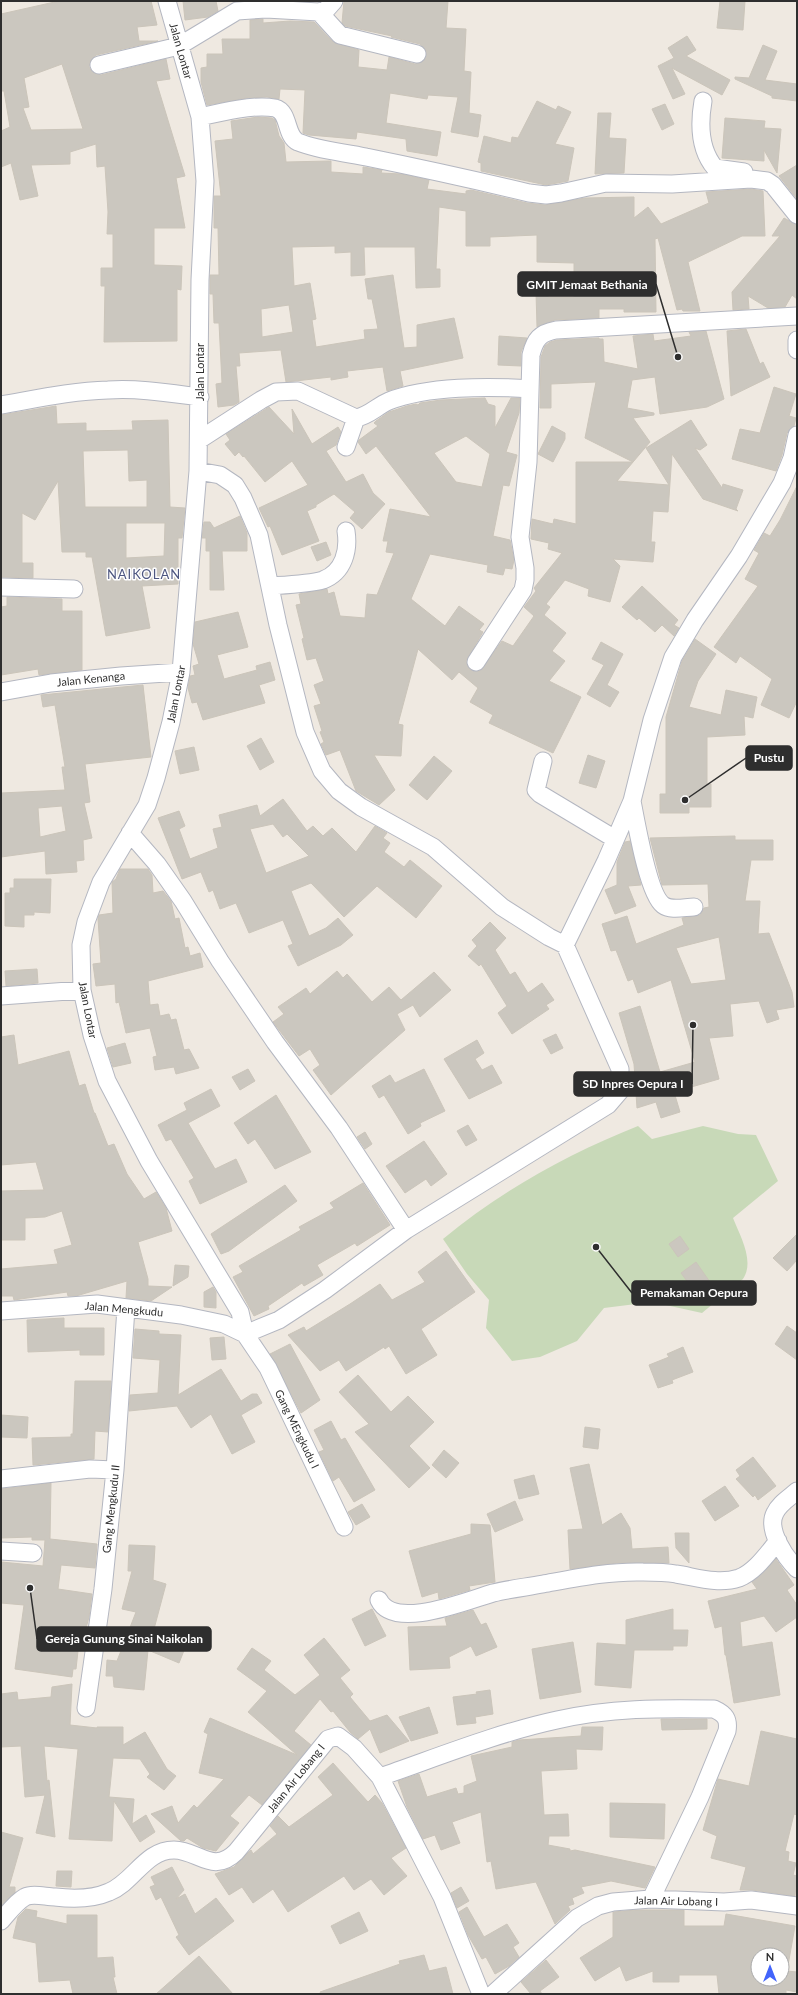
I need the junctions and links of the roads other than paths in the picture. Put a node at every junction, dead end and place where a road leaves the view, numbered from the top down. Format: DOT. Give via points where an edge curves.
graph roads {
  1 [pos="167,1"];
  2 [pos="334,1"];
  3 [pos="319,12"];
  4 [pos="179,46"];
  5 [pos="417,54"];
  6 [pos="99,65"];
  7 [pos="703,101"];
  8 [pos="200,117"];
  9 [pos="751,178"];
  10 [pos="797,215"];
  11 [pos="797,316"];
  12 [pos="797,340"];
  13 [pos="797,350"];
  14 [pos="530,389"];
  15 [pos="200,397"];
  16 [pos="1,405"];
  17 [pos="356,418"];
  18 [pos="797,435"];
  19 [pos="199,440"];
  20 [pos="346,447"];
  21 [pos="198,472"];
  22 [pos="346,531"];
  23 [pos="270,586"];
  24 [pos="1,587"];
  25 [pos="74,589"];
  26 [pos="476,662"];
  27 [pos="181,672"];
  28 [pos="1,692"];
  29 [pos="543,761"];
  30 [pos="632,801"];
  31 [pos="130,834"];
  32 [pos="615,840"];
  33 [pos="694,907"];
  34 [pos="565,945"];
  35 [pos="82,990"];
  36 [pos="1,996"];
  37 [pos="406,1230"];
  38 [pos="126,1308"];
  39 [pos="1,1311"];
  40 [pos="245,1334"];
  41 [pos="115,1470"];
  42 [pos="1,1479"];
  43 [pos="797,1492"];
  44 [pos="344,1526"];
  45 [pos="778,1542"];
  46 [pos="1,1551"];
  47 [pos="34,1553"];
  48 [pos="797,1569"];
  49 [pos="380,1600"];
  50 [pos="86,1708"];
  51 [pos="380,1777"];
  52 [pos="651,1899"];
  53 [pos="797,1906"];
  54 [pos="1,1921"];
  55 [pos="481,1994"];
  56 [pos="492,1994"];
  1 -- 4 [label="street, Jalan Lontar"];
  2 -- 3 [label="street" via="326,10"];
  3 -- 4 [label="street" via="237,11"];
  3 -- 5 [label="street" via="340,35"];
  4 -- 6 [label="street"];
  4 -- 8 [label="street, Jalan Lontar"];
  7 -- 9 [label="street" via="700,117 703,149 709,161 715,168 746,172"];
  8 -- 9 [label="street" via="223,112 274,108 283,114 291,136 298,142 529,194 561,193 606,183 672,184"];
  8 -- 15 [label="street, Jalan Lontar" via="205,181 200,280"];
  9 -- 10 [label="street" via="773,184"];
  11 -- 14 [label="street" via="545,332 538,337 531,355"];
  12 -- 13 [label="street"];
  14 -- 17 [label="street" via="489,386 418,394 388,401 364,417"];
  14 -- 26 [label="street" via="528,462 520,537 525,580 523,590"];
  15 -- 16 [label="street" via="136,390 108,390"];
  15 -- 19 [label="street, Jalan Lontar"];
  17 -- 19 [label="street" via="298,391 289,390 276,392 261,400"];
  17 -- 20 [label="street"];
  18 -- 30 [label="street" via="792,458 782,483 739,556 673,657 652,720"];
  19 -- 21 [label="street, Jalan Lontar"];
  21 -- 23 [label="street" via="220,475 235,484 259,535"];
  21 -- 27 [label="street, Jalan Lontar"];
  22 -- 23 [label="street" via="348,543 344,559 332,574 323,580"];
  23 -- 34 [label="street" via="305,732 322,771 339,791 361,807 433,846 502,907"];
  24 -- 25 [label="street"];
  27 -- 28 [label="street, Jalan Kenanga" via="105,677"];
  27 -- 31 [label="street, Jalan Lontar" via="156,778 147,805"];
  29 -- 32 [label="street" via="536,790"];
  30 -- 32 [label="street"];
  30 -- 33 [label="street" via="655,895 662,905 668,907"];
  31 -- 35 [label="street, Jalan Lontar" via="101,882 86,922 81,945"];
  31 -- 37 [label="street" via="183,901 224,967 343,1135"];
  32 -- 34 [label="street"];
  34 -- 37 [label="street" via="620,1069 620,1091 608,1105"];
  35 -- 36 [label="street"];
  35 -- 40 [label="street, Jalan Lontar" via="92,1035 107,1081 149,1161 240,1312"];
  37 -- 40 [label="street" via="325,1290 279,1320"];
  38 -- 39 [label="street, Jalan Mengkudu" via="97,1304"];
  38 -- 40 [label="street, Jalan Mengkudu" via="224,1324"];
  38 -- 41 [label="street, Gang Mengkudu II"];
  40 -- 44 [label="street, Gang MEngkudu I" via="268,1368"];
  41 -- 42 [label="street" via="90,1469"];
  41 -- 50 [label="street, Gang Mengkudu II" via="103,1589"];
  43 -- 45 [label="street" via="778,1508 774,1515 772,1522"];
  45 -- 48 [label="street"];
  45 -- 49 [label="street" via="755,1568 739,1578 726,1581 674,1573 608,1573 493,1593 416,1614 390,1611 383,1607"];
  46 -- 47 [label="street"];
  51 -- 52 [label="street" via="527,1727 557,1720 649,1708 714,1709 726,1717 727,1731 700,1797"];
  51 -- 54 [label="street, Jalan Air Lobang I" via="343,1738 331,1737 236,1852 226,1860 213,1862 186,1852 166,1850 146,1861 127,1880 109,1892 77,1898 30,1896 20,1901"];
  51 -- 55 [label="street, Jalan Air Lobang I" via="442,1897"];
  52 -- 53 [label="street, Jalan Air Lobang I" via="724,1902 751,1900"];
  52 -- 56 [label="street, Jalan Air Lobang I" via="613,1902 587,1911"];
}
